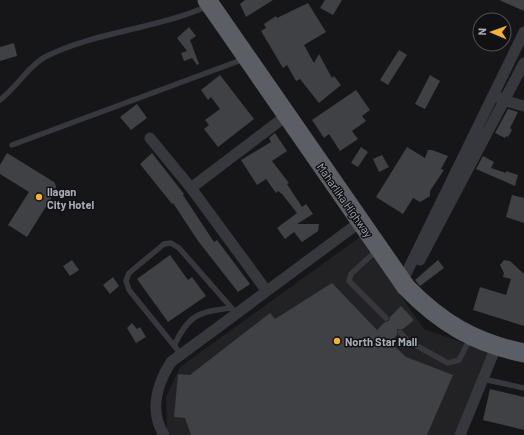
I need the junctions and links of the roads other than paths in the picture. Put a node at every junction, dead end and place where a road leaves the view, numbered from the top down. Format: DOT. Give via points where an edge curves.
graph roads {
  1 [pos="208,2"];
  2 [pos="524,32"];
  3 [pos="520,49"];
  4 [pos="246,58"];
  5 [pos="524,63"];
  6 [pos="493,94"];
  7 [pos="0,100"];
  8 [pos="503,100"];
  9 [pos="524,106"];
  10 [pos="286,116"];
  11 [pos="150,138"];
  12 [pos="12,145"];
  13 [pos="191,188"];
  14 [pos="360,222"];
  15 [pos="379,249"];
  16 [pos="404,284"];
  17 [pos="266,290"];
  18 [pos="234,310"];
  19 [pos="386,318"];
  20 [pos="400,332"];
  21 [pos="472,337"];
  22 [pos="496,347"];
  23 [pos="177,350"];
  24 [pos="524,353"];
  25 [pos="483,379"];
  26 [pos="524,388"];
  27 [pos="164,435"];
  28 [pos="460,435"];
  1 -- 4 [label="highway, Maharlika Highway"];
  1 -- 7 [label="lane" via="166,22 67,47 45,57"];
  2 -- 3 [label="street"];
  3 -- 6 [label="street"];
  4 -- 10 [label="highway, Maharlika Highway"];
  4 -- 12 [label="lane"];
  5 -- 8 [label="street"];
  6 -- 8 [label="street"];
  6 -- 16 [label="street"];
  8 -- 9 [label="street"];
  8 -- 16 [label="street"];
  10 -- 13 [label="street"];
  10 -- 14 [label="highway, Maharlika Highway"];
  11 -- 13 [label="street"];
  13 -- 17 [label="street"];
  14 -- 15 [label="highway, Maharlika Highway"];
  14 -- 17 [label="street"];
  15 -- 16 [label="highway, Maharlika Highway"];
  15 -- 19 [label="lane" via="351,274 349,281"];
  16 -- 21 [label="highway, Maharlika Highway" via="421,303"];
  17 -- 18 [label="street"];
  18 -- 23 [label="street"];
  18 -- 23 [label="lane" via="201,313 188,321 181,330"];
  18 -- 23 [label="lane" via="179,248 171,243 164,244 129,273 126,281 129,290"];
  20 -- 21 [label="lane" via="408,341 448,362 459,360"];
  21 -- 22 [label="highway, Maharlika Highway"];
  22 -- 24 [label="highway, Maharlika Highway"];
  22 -- 25 [label="street"];
  23 -- 27 [label="street" via="162,376 157,396 156,415"];
  25 -- 26 [label="lane"];
  25 -- 28 [label="street"];
}
